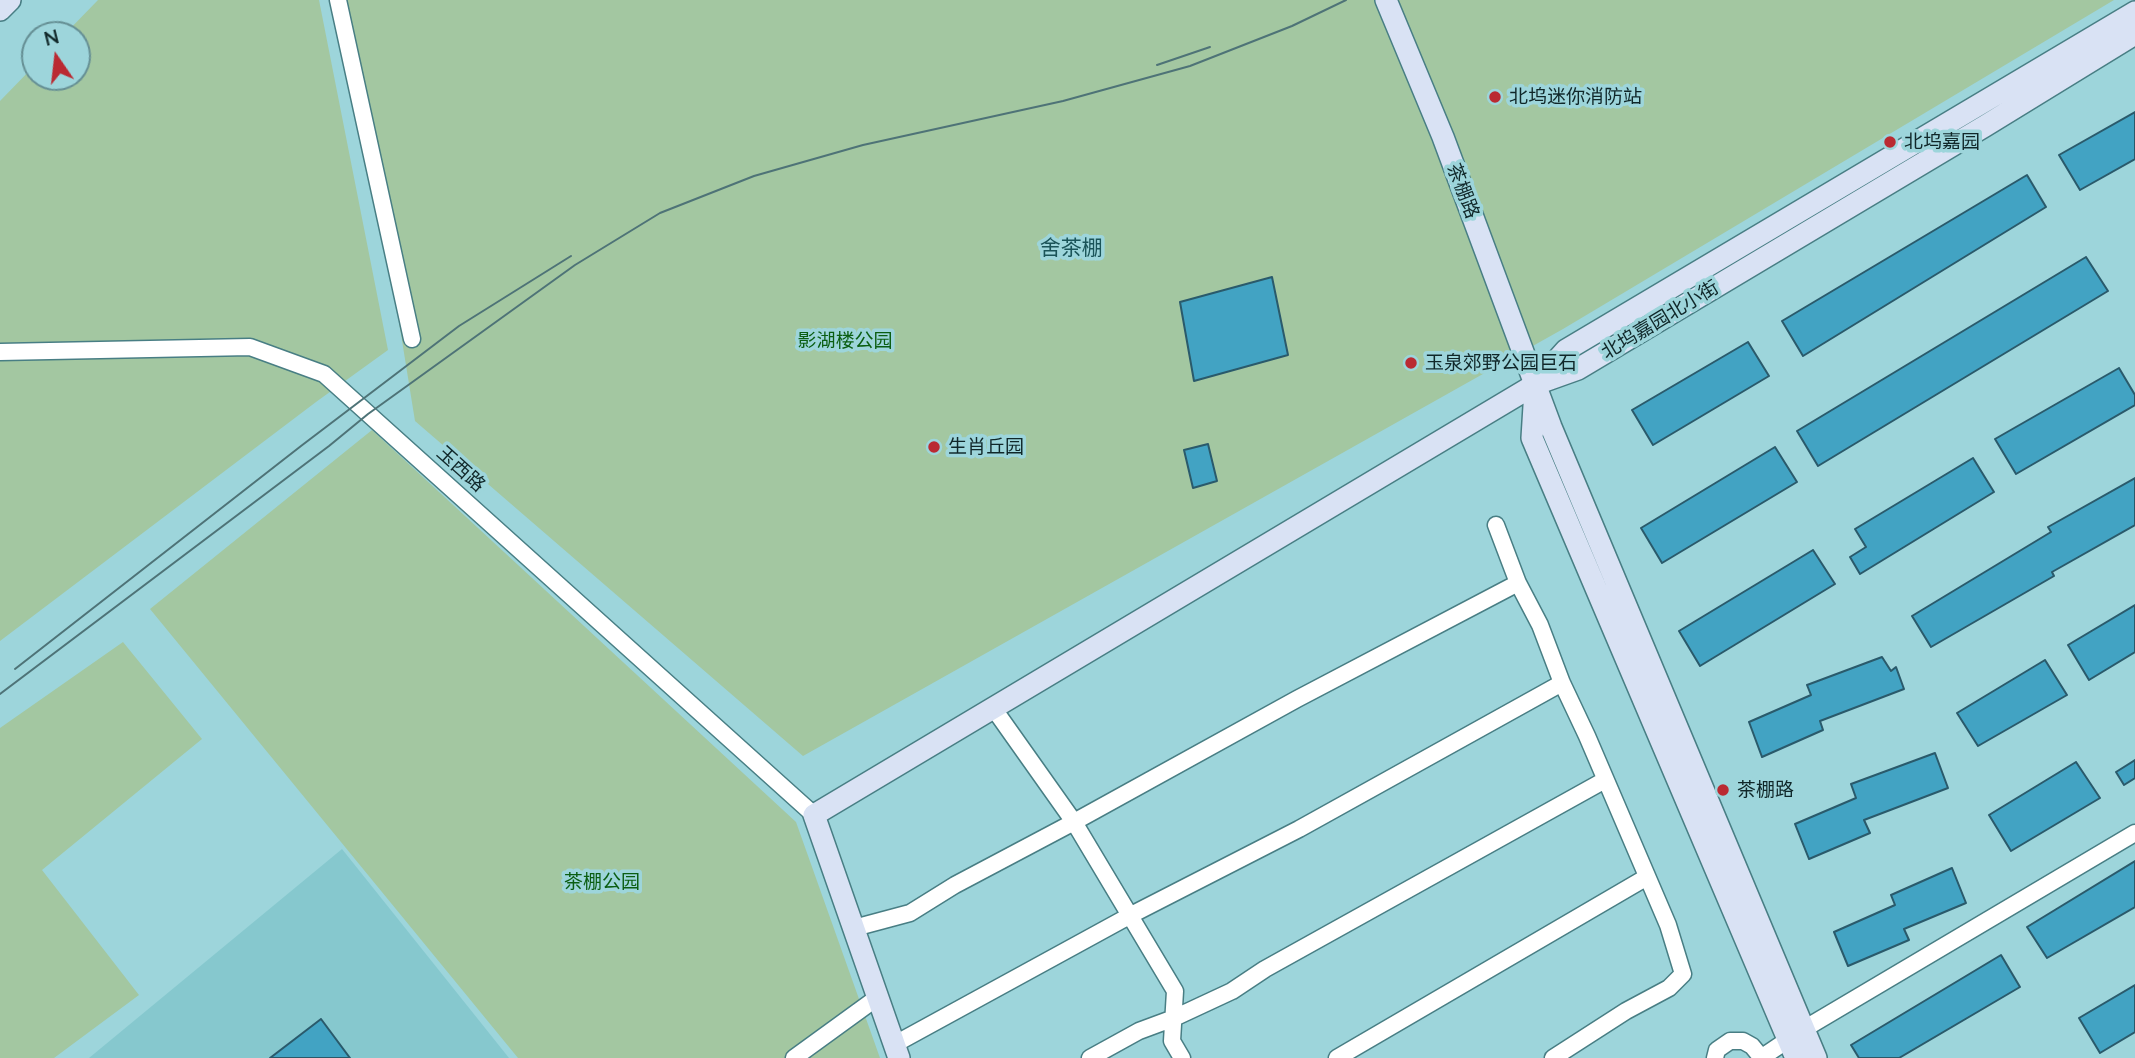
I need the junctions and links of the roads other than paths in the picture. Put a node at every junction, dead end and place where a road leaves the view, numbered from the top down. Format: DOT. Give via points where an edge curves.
graph roads {
  1 [pos="10,0"];
  2 [pos="338,0"];
  3 [pos="1386,0"];
  4 [pos="0,10"];
  5 [pos="2135,12"];
  6 [pos="2135,34"];
  7 [pos="412,339"];
  8 [pos="0,352"];
  9 [pos="1536,384"];
  10 [pos="1496,525"];
  11 [pos="1518,583"];
  12 [pos="1562,683"];
  13 [pos="994,709"];
  14 [pos="1605,780"];
  15 [pos="814,815"];
  16 [pos="1074,822"];
  17 [pos="2135,833"];
  18 [pos="1647,877"];
  19 [pos="1131,915"];
  20 [pos="854,928"];
  21 [pos="878,997"];
  22 [pos="1174,1018"];
  23 [pos="1796,1042"];
  24 [pos="897,1051"];
  25 [pos="794,1058"];
  26 [pos="1090,1058"];
  27 [pos="1182,1058"];
  28 [pos="1337,1058"];
  29 [pos="1553,1058"];
  30 [pos="1715,1058"];
  31 [pos="1761,1058"];
  32 [pos="1816,1058"];
  1 -- 4 [label="street"];
  2 -- 7 [label="street"];
  3 -- 9 [label="street, 茶棚路"];
  5 -- 9 [label="street, 北坞嘉园北小街" via="1566,350"];
  6 -- 9 [label="street, 北坞嘉园北小街" via="1578,369"];
  8 -- 15 [label="street, 玉西路" via="250,347 324,374"];
  9 -- 13 [label="street"];
  9 -- 23 [label="street, 茶棚路" via="1532,438"];
  10 -- 11 [label="street"];
  11 -- 12 [label="street"];
  11 -- 16 [label="street"];
  12 -- 14 [label="street"];
  12 -- 19 [label="street" via="1299,829"];
  13 -- 15 [label="street"];
  13 -- 16 [label="street"];
  14 -- 18 [label="street"];
  14 -- 22 [label="street" via="1232,991"];
  15 -- 20 [label="street"];
  16 -- 19 [label="street"];
  16 -- 20 [label="street" via="911,914"];
  17 -- 23 [label="street"];
  18 -- 28 [label="street"];
  18 -- 29 [label="street" via="1683,975"];
  19 -- 22 [label="street" via="1175,991"];
  19 -- 24 [label="street"];
  20 -- 21 [label="street"];
  21 -- 24 [label="street"];
  21 -- 25 [label="street"];
  22 -- 26 [label="street"];
  22 -- 27 [label="street" via="1172,1041"];
  23 -- 31 [label="street"];
  23 -- 32 [label="street, 茶棚路"];
  30 -- 31 [label="street" via="1717,1050 1730,1041 1743,1041"];
}
